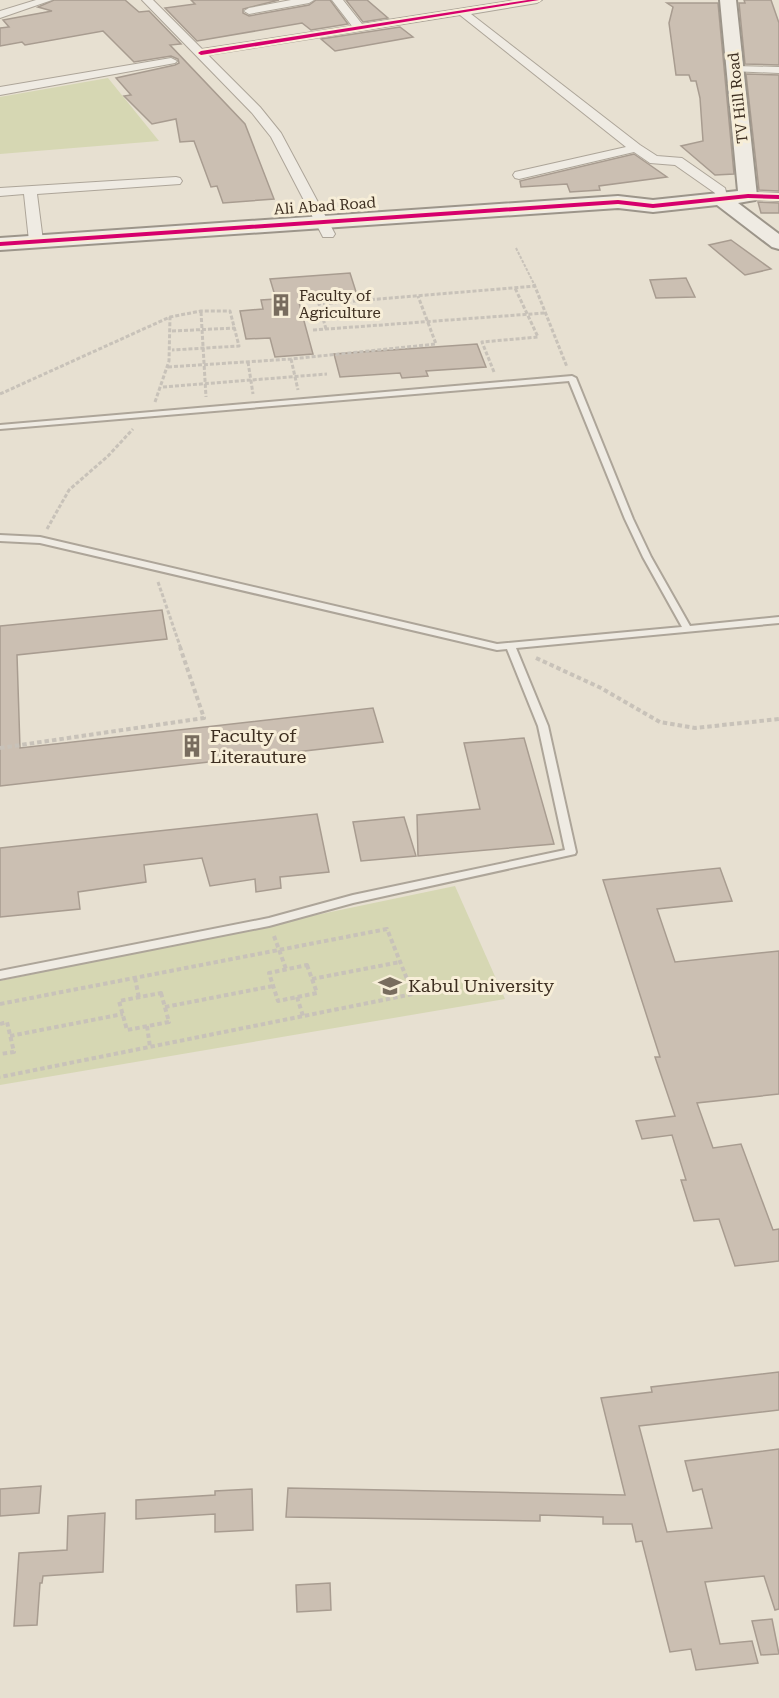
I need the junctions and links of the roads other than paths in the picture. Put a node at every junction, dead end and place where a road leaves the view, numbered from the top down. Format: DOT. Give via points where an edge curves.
graph roads {
  1 [pos="47,0"];
  2 [pos="147,0"];
  3 [pos="309,0"];
  4 [pos="337,0"];
  5 [pos="537,0"];
  6 [pos="728,0"];
  7 [pos="460,6"];
  8 [pos="249,11"];
  9 [pos="0,15"];
  10 [pos="359,28"];
  11 [pos="201,53"];
  12 [pos="171,61"];
  13 [pos="735,69"];
  14 [pos="779,70"];
  15 [pos="0,91"];
  16 [pos="636,148"];
  17 [pos="519,175"];
  18 [pos="176,181"];
  19 [pos="30,190"];
  20 [pos="0,192"];
  21 [pos="748,196"];
  22 [pos="779,197"];
  23 [pos="722,200"];
  24 [pos="324,228"];
  25 [pos="36,241"];
  26 [pos="779,243"];
  27 [pos="0,244"];
  28 [pos="0,257"];
  29 [pos="0,427"];
  30 [pos="0,538"];
  31 [pos="779,620"];
  32 [pos="687,628"];
  33 [pos="511,646"];
  34 [pos="0,975"];
  1 -- 9 [label="street"];
  2 -- 11 [label="street"];
  3 -- 8 [label="street"];
  4 -- 10 [label="street"];
  5 -- 7 [label="street"];
  6 -- 13 [label="street, TV Hill Road"];
  7 -- 10 [label="street"];
  7 -- 16 [label="street"];
  10 -- 11 [label="street"];
  11 -- 24 [label="street" via="277,136"];
  12 -- 15 [label="street"];
  13 -- 14 [label="street"];
  13 -- 21 [label="street, TV Hill Road"];
  16 -- 17 [label="street"];
  16 -- 23 [label="street" via="654,160 678,161 721,191"];
  18 -- 19 [label="street"];
  19 -- 20 [label="street"];
  19 -- 25 [label="street"];
  21 -- 22 [label="street"];
  21 -- 23 [label="street, Ali Abad Road"];
  23 -- 24 [label="street, Ali Abad Road" via="627,212"];
  23 -- 26 [label="street"];
  24 -- 25 [label="street, Ali Abad Road"];
  24 -- 28 [label="street, Ali Abad Road"];
  25 -- 27 [label="street, Ali Abad Road"];
  29 -- 32 [label="lane" via="572,378 643,548"];
  30 -- 33 [label="lane" via="40,540 400,626 497,647"];
  31 -- 32 [label="lane"];
  32 -- 33 [label="lane"];
  33 -- 34 [label="lane" via="543,726 571,852 353,899 269,922"];
}
